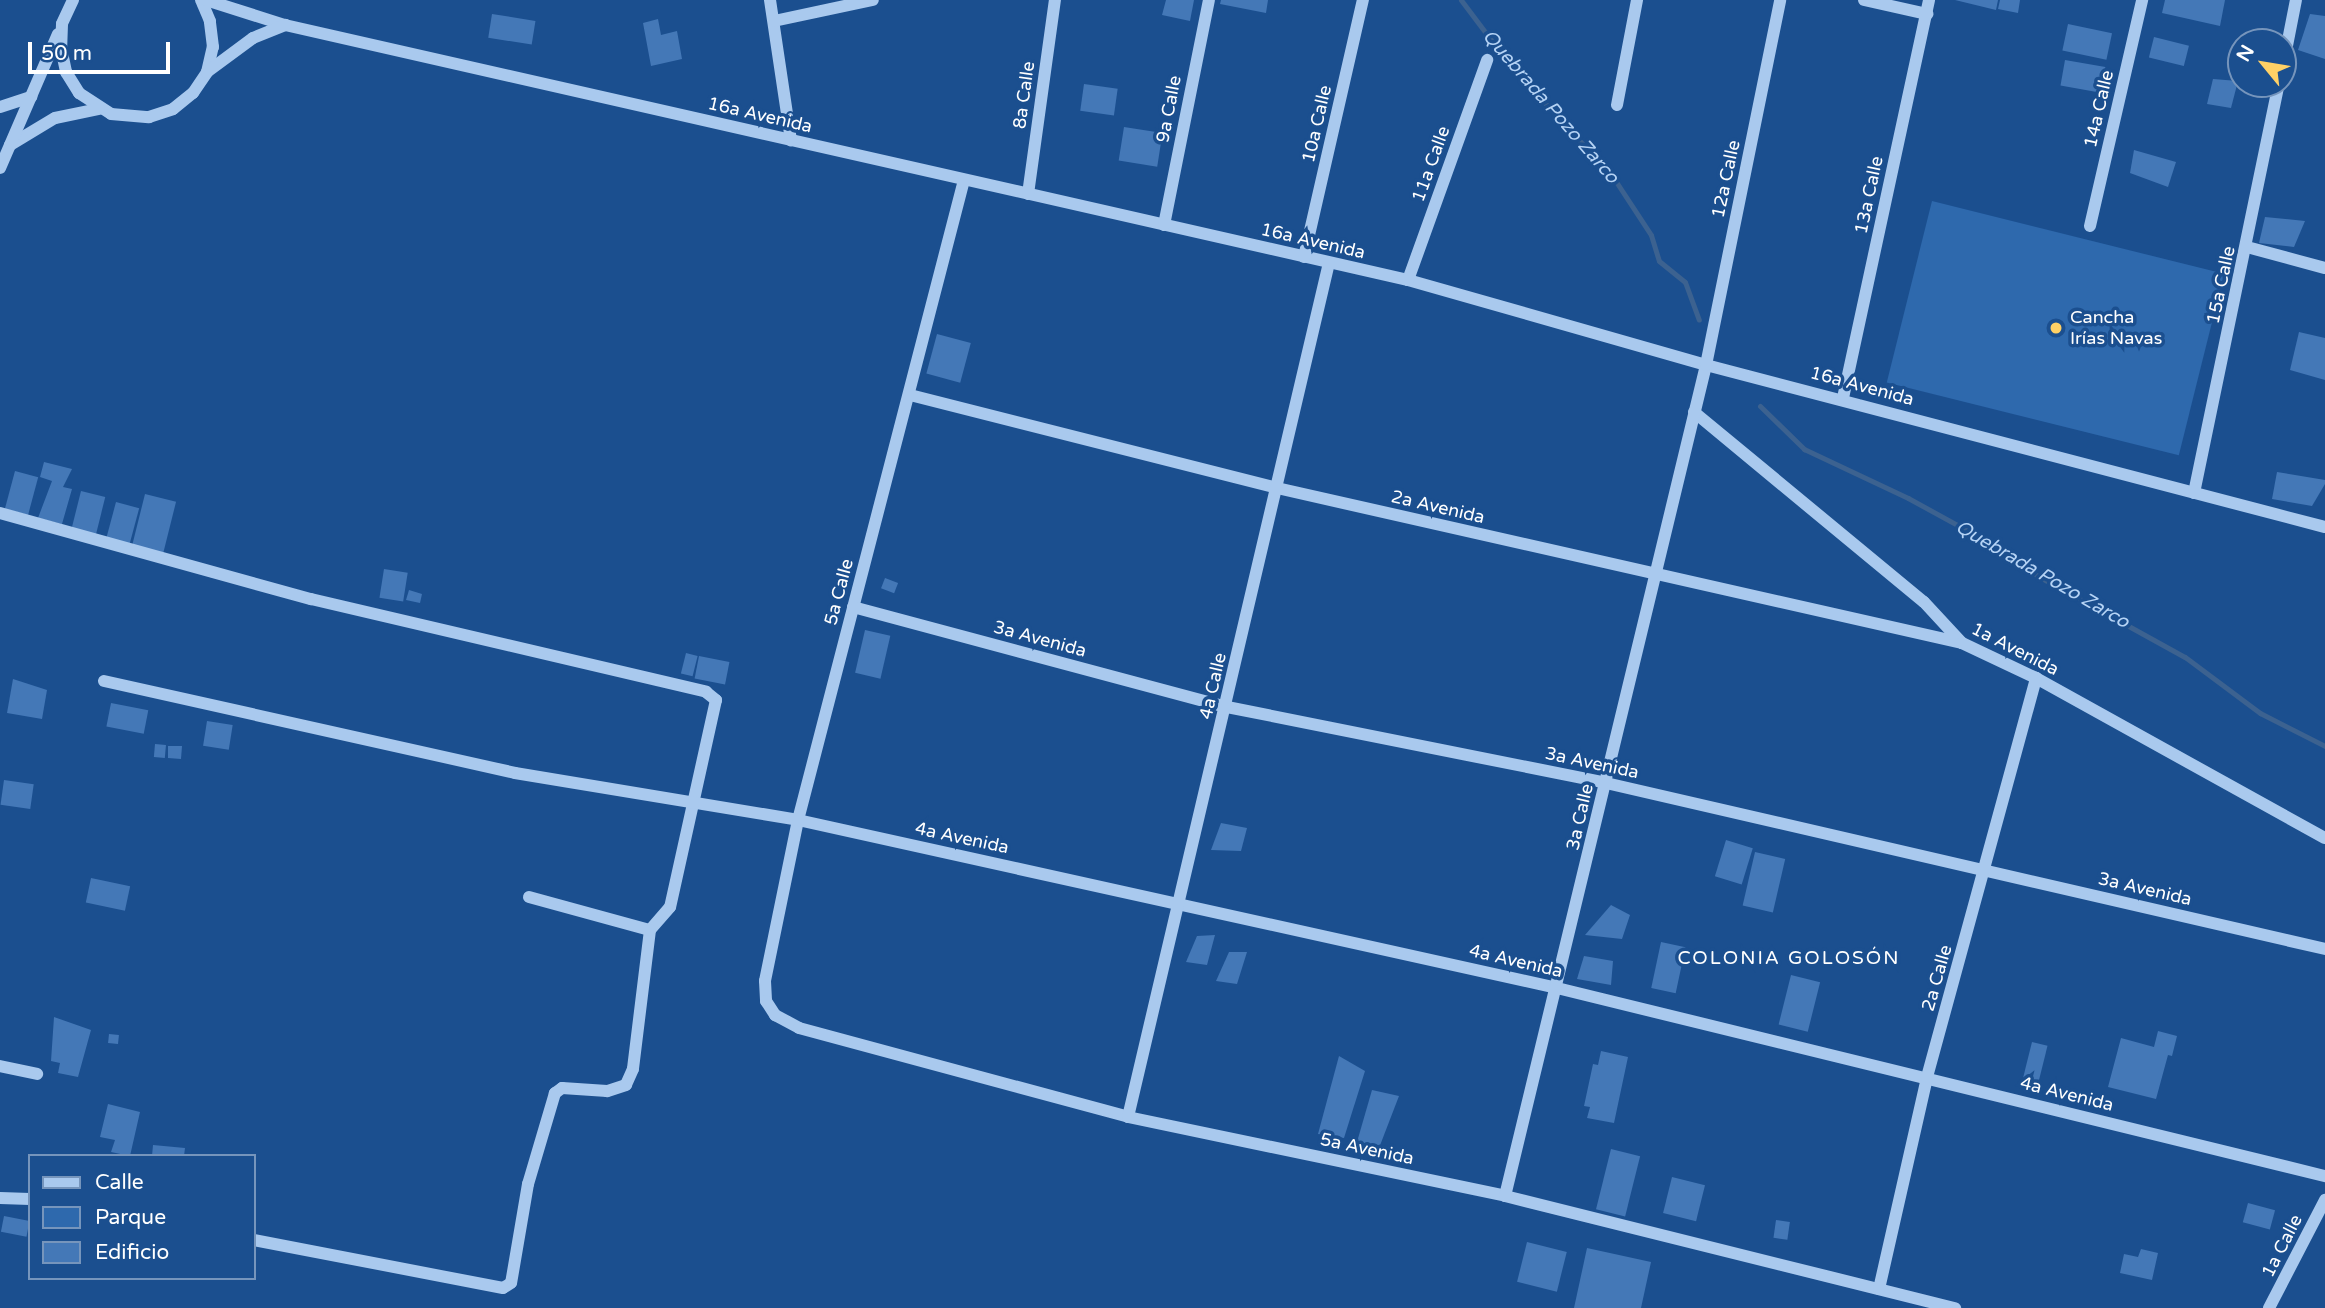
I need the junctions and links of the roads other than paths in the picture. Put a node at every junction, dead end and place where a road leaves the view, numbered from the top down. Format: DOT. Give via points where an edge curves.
graph roads {
  1 [pos="73,0"];
  2 [pos="201,0"];
  3 [pos="206,0"];
  4 [pos="770,0"];
  5 [pos="873,0"];
  6 [pos="1055,0"];
  7 [pos="1209,0"];
  8 [pos="1363,0"];
  9 [pos="1637,0"];
  10 [pos="1780,0"];
  11 [pos="1864,0"];
  12 [pos="1930,0"];
  13 [pos="2142,0"];
  14 [pos="2296,0"];
  15 [pos="1927,14"];
  16 [pos="774,21"];
  17 [pos="62,24"];
  18 [pos="285,25"];
  19 [pos="2290,28"];
  20 [pos="1487,60"];
  21 [pos="207,72"];
  22 [pos="31,97"];
  23 [pos="2277,98"];
  24 [pos="1617,105"];
  25 [pos="0,107"];
  26 [pos="99,109"];
  27 [pos="791,140"];
  28 [pos="10,145"];
  29 [pos="0,168"];
  30 [pos="964,180"];
  31 [pos="1028,194"];
  32 [pos="1164,225"];
  33 [pos="2090,226"];
  34 [pos="2247,247"];
  35 [pos="1304,257"];
  36 [pos="1329,262"];
  37 [pos="2325,268"];
  38 [pos="1409,280"];
  39 [pos="1706,365"];
  40 [pos="910,395"];
  41 [pos="1843,398"];
  42 [pos="1694,412"];
  43 [pos="1278,488"];
  44 [pos="2194,494"];
  45 [pos="0,513"];
  46 [pos="2325,527"];
  47 [pos="1651,575"];
  48 [pos="853,607"];
  49 [pos="1962,643"];
  50 [pos="2036,678"];
  51 [pos="104,681"];
  52 [pos="1227,707"];
  53 [pos="1606,783"];
  54 [pos="693,804"];
  55 [pos="798,820"];
  56 [pos="2325,838"];
  57 [pos="1986,871"];
  58 [pos="529,897"];
  59 [pos="1178,904"];
  60 [pos="650,930"];
  61 [pos="2325,949"];
  62 [pos="1557,988"];
  63 [pos="775,1015"];
  64 [pos="0,1066"];
  65 [pos="37,1074"];
  66 [pos="1927,1077"];
  67 [pos="1128,1117"];
  68 [pos="2325,1176"];
  69 [pos="1505,1196"];
  70 [pos="0,1198"];
  71 [pos="28,1199"];
  72 [pos="2325,1200"];
  73 [pos="256,1240"];
  74 [pos="1879,1289"];
  75 [pos="1955,1308"];
  76 [pos="2269,1308"];
  1 -- 17 [label="street"];
  2 -- 21 [label="street" via="210,21 213,47"];
  3 -- 18 [label="street, 16a Avenida"];
  4 -- 16 [label="street"];
  5 -- 16 [label="street"];
  6 -- 31 [label="street, 8a Calle"];
  7 -- 32 [label="street, 9a Calle"];
  8 -- 35 [label="street, 10a Calle"];
  9 -- 24 [label="street"];
  10 -- 39 [label="street, 12a Calle"];
  11 -- 15 [label="street"];
  12 -- 15 [label="street, 13a Calle"];
  13 -- 33 [label="street, 14a Calle"];
  14 -- 19 [label="street"];
  15 -- 41 [label="street, 13a Calle"];
  16 -- 27 [label="street"];
  17 -- 22 [label="street"];
  17 -- 26 [label="street" via="66,72 79,93"];
  18 -- 21 [label="street" via="253,38"];
  18 -- 27 [label="street, 16a Avenida"];
  20 -- 38 [label="street, 11a Calle"];
  21 -- 26 [label="street" via="193,93 173,109 149,117 123,117"];
  22 -- 25 [label="street"];
  22 -- 28 [label="street"];
  23 -- 34 [label="street, 15a Calle"];
  26 -- 28 [label="street" via="55,118"];
  27 -- 30 [label="street, 16a Avenida"];
  28 -- 29 [label="street"];
  30 -- 31 [label="street, 16a Avenida"];
  30 -- 40 [label="street, 5a Calle"];
  31 -- 32 [label="street, 16a Avenida"];
  32 -- 35 [label="street, 16a Avenida"];
  34 -- 37 [label="street"];
  34 -- 44 [label="street, 15a Calle"];
  35 -- 36 [label="street, 16a Avenida"];
  36 -- 38 [label="street, 16a Avenida"];
  36 -- 43 [label="street, 4a Calle"];
  38 -- 39 [label="street, 16a Avenida"];
  39 -- 41 [label="street, 16a Avenida"];
  39 -- 42 [label="street, 3a Calle"];
  40 -- 43 [label="street, 2a Avenida"];
  40 -- 48 [label="street, 5a Calle"];
  41 -- 44 [label="street, 16a Avenida"];
  42 -- 47 [label="street, 3a Calle"];
  42 -- 49 [label="street, 1a Avenida" via="1924,602"];
  43 -- 47 [label="street, 2a Avenida"];
  43 -- 52 [label="street, 4a Calle"];
  44 -- 46 [label="street, 16a Avenida"];
  45 -- 54 [label="street" via="311,599 706,692 716,700"];
  47 -- 49 [label="street, 2a Avenida"];
  47 -- 53 [label="street, 3a Calle"];
  48 -- 52 [label="street, 3a Avenida"];
  48 -- 55 [label="street, 5a Calle"];
  49 -- 50 [label="street, 1a Avenida"];
  50 -- 56 [label="street, 1a Avenida"];
  50 -- 57 [label="street, 2a Calle"];
  51 -- 54 [label="street, 4a Avenida" via="515,773"];
  52 -- 53 [label="street, 3a Avenida"];
  52 -- 59 [label="street, 4a Calle"];
  53 -- 57 [label="street, 3a Avenida"];
  53 -- 62 [label="street, 3a Calle"];
  54 -- 55 [label="street, 4a Avenida"];
  54 -- 60 [label="street" via="670,907"];
  55 -- 59 [label="street, 4a Avenida"];
  55 -- 63 [label="street, 5a Calle" via="765,981 766,1001"];
  57 -- 61 [label="street, 3a Avenida"];
  57 -- 66 [label="street, 2a Calle"];
  58 -- 60 [label="street"];
  59 -- 62 [label="street, 4a Avenida"];
  59 -- 67 [label="street, 4a Calle"];
  60 -- 73 [label="street" via="633,1069 626,1085 607,1091 562,1088 555,1093 528,1184 511,1283 503,1289"];
  62 -- 66 [label="street, 4a Avenida"];
  62 -- 69 [label="street, 3a Calle"];
  63 -- 67 [label="street, 5a Avenida" via="799,1028"];
  64 -- 65 [label="street"];
  66 -- 68 [label="street, 4a Avenida"];
  66 -- 74 [label="street, 2a Calle"];
  67 -- 69 [label="street, 5a Avenida"];
  69 -- 74 [label="street, 5a Avenida"];
  70 -- 71 [label="street"];
  72 -- 76 [label="street, 1a Calle"];
  74 -- 75 [label="street, 5a Avenida"];
}
